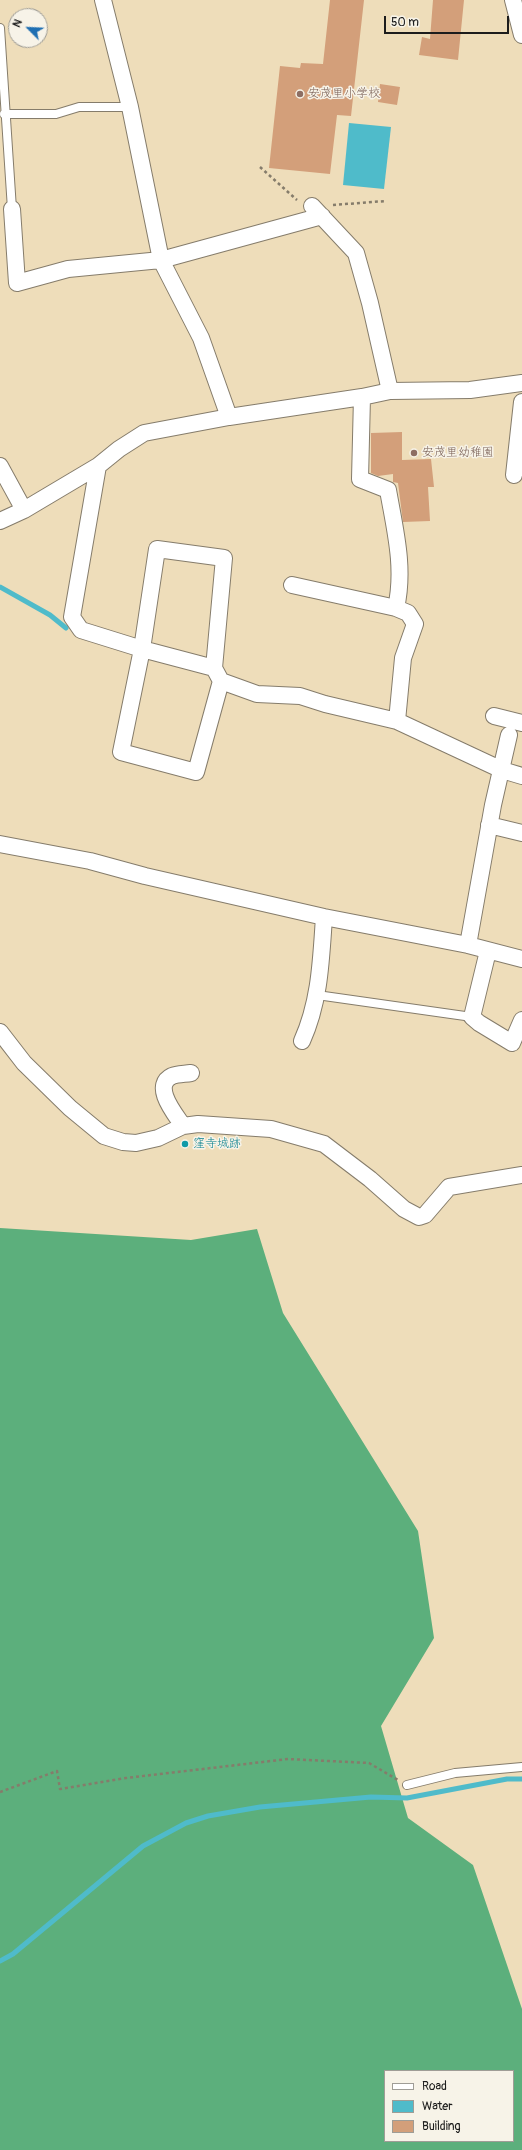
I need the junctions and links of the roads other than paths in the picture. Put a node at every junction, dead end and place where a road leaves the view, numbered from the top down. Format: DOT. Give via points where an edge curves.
graph roads {
  1 [pos="103,0"];
  2 [pos="513,0"];
  3 [pos="0,28"];
  4 [pos="522,36"];
  5 [pos="130,107"];
  6 [pos="4,114"];
  7 [pos="12,209"];
  8 [pos="161,260"];
  9 [pos="522,383"];
  10 [pos="390,391"];
  11 [pos="362,397"];
  12 [pos="522,402"];
  13 [pos="229,417"];
  14 [pos="0,466"];
  15 [pos="98,466"];
  16 [pos="514,475"];
  17 [pos="24,510"];
  18 [pos="0,521"];
  19 [pos="292,585"];
  20 [pos="396,608"];
  21 [pos="142,650"];
  22 [pos="217,674"];
  23 [pos="494,716"];
  24 [pos="397,721"];
  25 [pos="522,723"];
  26 [pos="509,736"];
  27 [pos="502,770"];
  28 [pos="521,771"];
  29 [pos="489,825"];
  30 [pos="522,833"];
  31 [pos="0,844"];
  32 [pos="324,916"];
  33 [pos="468,945"];
  34 [pos="488,951"];
  35 [pos="522,960"];
  36 [pos="318,995"];
  37 [pos="472,1017"];
  38 [pos="522,1020"];
  39 [pos="0,1032"];
  40 [pos="302,1041"];
  41 [pos="191,1073"];
  42 [pos="183,1126"];
  43 [pos="522,1175"];
  44 [pos="522,1767"];
  45 [pos="407,1785"];
  1 -- 5 [label="street"];
  2 -- 4 [label="street"];
  3 -- 6 [label="lane"];
  5 -- 6 [label="lane" via="79,107 56,114"];
  5 -- 8 [label="street"];
  6 -- 7 [label="lane"];
  7 -- 8 [label="street" via="17,282 68,268"];
  8 -- 10 [label="street" via="317,211 356,253"];
  8 -- 13 [label="street" via="201,338"];
  9 -- 10 [label="street" via="470,390"];
  10 -- 11 [label="street"];
  11 -- 13 [label="street"];
  11 -- 20 [label="street" via="360,479 388,490 400,562 400,588"];
  12 -- 16 [label="street"];
  13 -- 15 [label="street" via="144,433"];
  14 -- 17 [label="street"];
  15 -- 17 [label="street"];
  15 -- 21 [label="street" via="72,617 81,630"];
  17 -- 18 [label="street"];
  19 -- 20 [label="street"];
  20 -- 24 [label="street" via="408,612 415,624 403,658"];
  21 -- 22 [label="street"];
  21 -- 22 [label="street" via="122,752 196,772"];
  21 -- 22 [label="street" via="157,549 224,558"];
  22 -- 24 [label="street" via="257,694 300,696"];
  23 -- 25 [label="street"];
  24 -- 27 [label="street"];
  26 -- 27 [label="street"];
  27 -- 28 [label="street"];
  27 -- 29 [label="street"];
  29 -- 30 [label="street"];
  29 -- 33 [label="street"];
  31 -- 32 [label="street" via="90,861"];
  32 -- 33 [label="street"];
  32 -- 36 [label="street"];
  33 -- 34 [label="street"];
  34 -- 35 [label="street"];
  34 -- 37 [label="street"];
  36 -- 37 [label="lane"];
  36 -- 40 [label="street"];
  37 -- 38 [label="street" via="512,1043"];
  39 -- 42 [label="street" via="24,1063 70,1108 104,1136 136,1143 158,1138"];
  41 -- 42 [label="street" via="172,1076 164,1087 165,1099"];
  42 -- 43 [label="street" via="198,1124 271,1129 324,1144 404,1209 419,1217 425,1215 449,1187"];
  44 -- 45 [label="lane" via="455,1773"];
}
